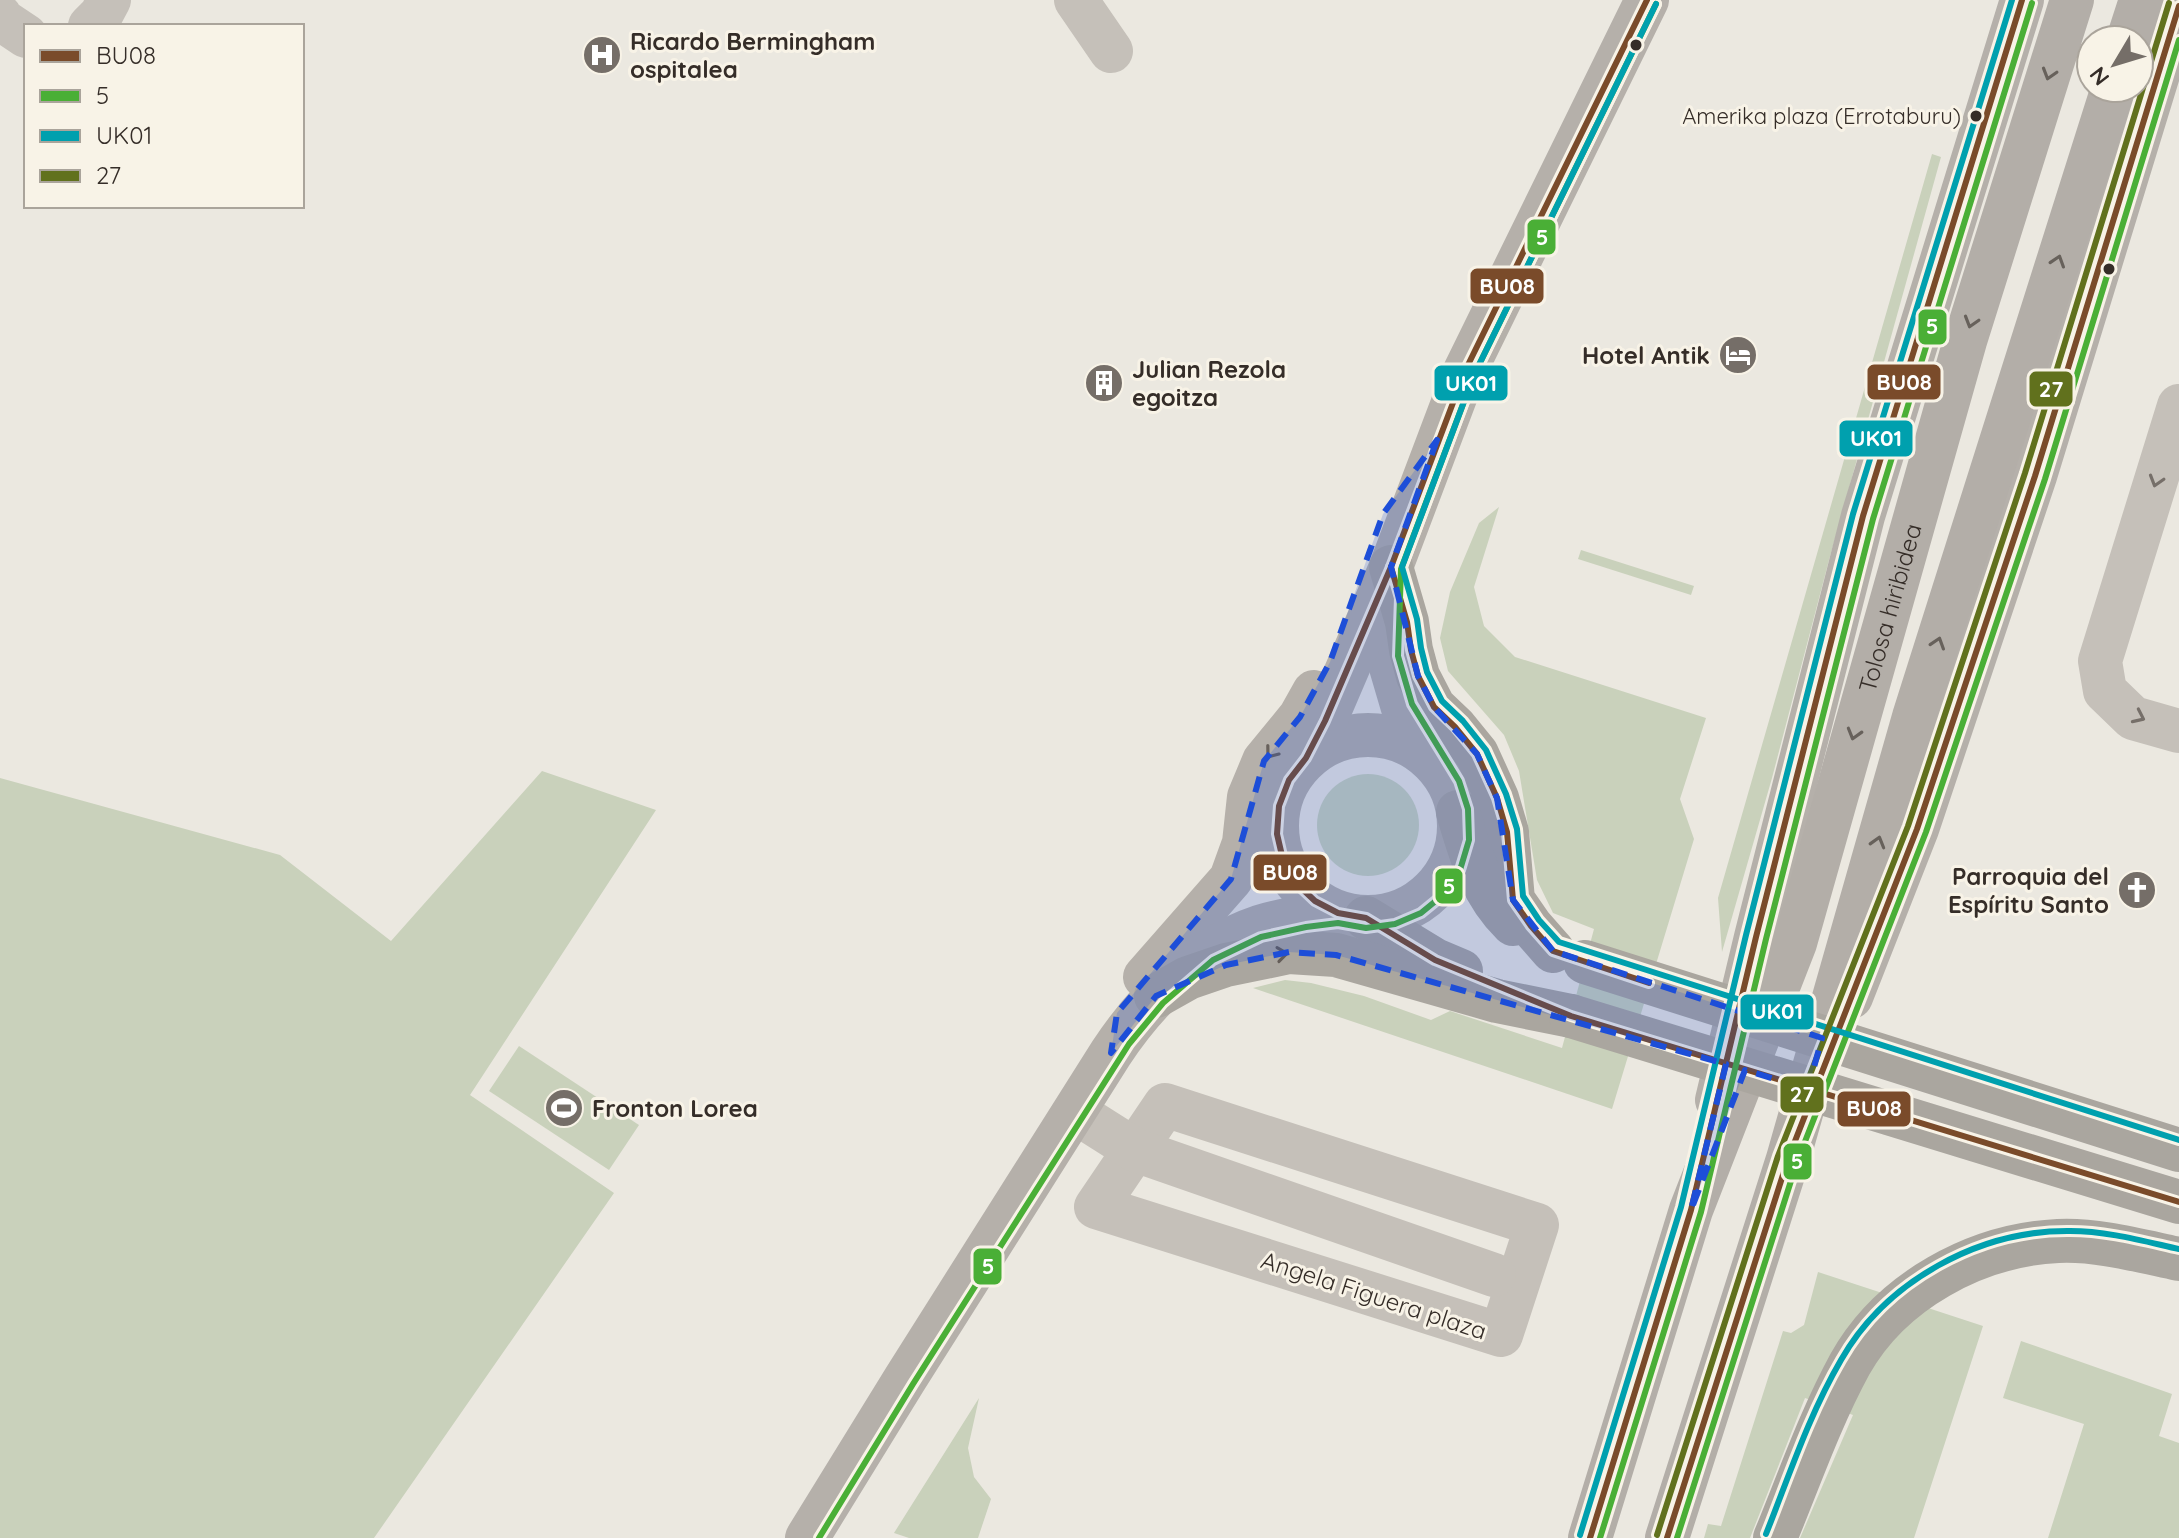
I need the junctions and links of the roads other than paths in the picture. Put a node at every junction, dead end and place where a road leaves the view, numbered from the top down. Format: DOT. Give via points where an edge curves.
graph roads {
  1 [pos="109,0"];
  2 [pos="1076,0"];
  3 [pos="1647,0"];
  4 [pos="2022,0"];
  5 [pos="2072,0"];
  6 [pos="2141,0"];
  7 [pos="2179,6"];
  8 [pos="0,16"];
  9 [pos="92,24"];
  10 [pos="2133,24"];
  11 [pos="24,35"];
  12 [pos="1111,51"];
  13 [pos="2108,104"];
  14 [pos="2179,406"];
  15 [pos="1437,440"];
  16 [pos="1391,567"];
  17 [pos="2179,731"];
  18 [pos="1306,758"];
  19 [pos="1435,764"];
  20 [pos="1458,812"];
  21 [pos="1277,834"];
  22 [pos="1352,915"];
  23 [pos="1208,952"];
  24 [pos="1569,956"];
  25 [pos="1156,996"];
  26 [pos="1571,1016"];
  27 [pos="1111,1053"];
  28 [pos="1075,1112"];
  29 [pos="1135,1150"];
  30 [pos="2179,1150"];
  31 [pos="1788,1159"];
  32 [pos="2179,1202"];
  33 [pos="1691,1210"];
  34 [pos="2179,1259"];
  35 [pos="1494,1275"];
  36 [pos="807,1538"];
  37 [pos="1590,1538"];
  38 [pos="1667,1538"];
  39 [pos="1775,1538"];
  1 -- 9 [label="street"];
  2 -- 12 [label="street"];
  3 -- 15 [label="street" via="1465,371"];
  4 -- 33 [label="street, Tolosa hiribidea" via="1863,516"];
  5 -- 33 [label="main road, Tolosa hiribidea, one-way" via="1965,341 1795,943"];
  6 -- 10 [label="main road"];
  7 -- 31 [label="street" via="2035,476 1917,829"];
  8 -- 11 [label="street"];
  31 -- 13 [label="main road, one-way" via="1914,717"];
  14 -- 17 [label="street, one-way" via="2100,661 2105,691 2133,718"];
  15 -- 16 [label="street"];
  15 -- 27 [label="street, one-way" via="1383,514 1330,662 1300,717 1264,761 1249,797 1244,843 1231,879 1117,1013"];
  16 -- 18 [label="street"];
  16 -- 19 [label="street" via="1388,657 1403,708"];
  16 -- 24 [label="highway" via="1418,676 1434,707 1477,754 1497,798 1507,832 1513,900 1531,926"];
  18 -- 19 [label="street" via="1330,742 1372,735 1413,746"];
  18 -- 21 [label="street" via="1289,780 1279,806"];
  19 -- 20 [label="street" via="1450,786"];
  20 -- 22 [label="street" via="1459,839 1437,887 1392,915"];
  20 -- 24 [label="highway" via="1474,864 1500,911 1521,931"];
  21 -- 22 [label="street" via="1296,883 1315,901"];
  21 -- 23 [label="street" via="1249,891"];
  22 -- 23 [label="street" via="1304,917 1258,928"];
  22 -- 26 [label="highway" via="1435,960"];
  23 -- 25 [label="street"];
  24 -- 30 [label="highway, bridge"];
  25 -- 26 [label="highway, one-way" via="1226,965 1289,952 1336,955 1497,1001"];
  25 -- 27 [label="street"];
  26 -- 32 [label="highway, bridge"];
  27 -- 28 [label="street"];
  28 -- 29 [label="street"];
  28 -- 36 [label="street"];
  29 -- 29 [label="street, Angela Figuera plaza" via="1096,1207 1501,1335 1537,1225 1165,1105"];
  29 -- 35 [label="street"];
  31 -- 38 [label="main road"];
  33 -- 37 [label="main road, Tolosa hiribidea"];
  34 -- 39 [label="highway" via="2060,1241 2012,1247 1948,1271 1914,1293 1881,1323 1851,1362"];
}
